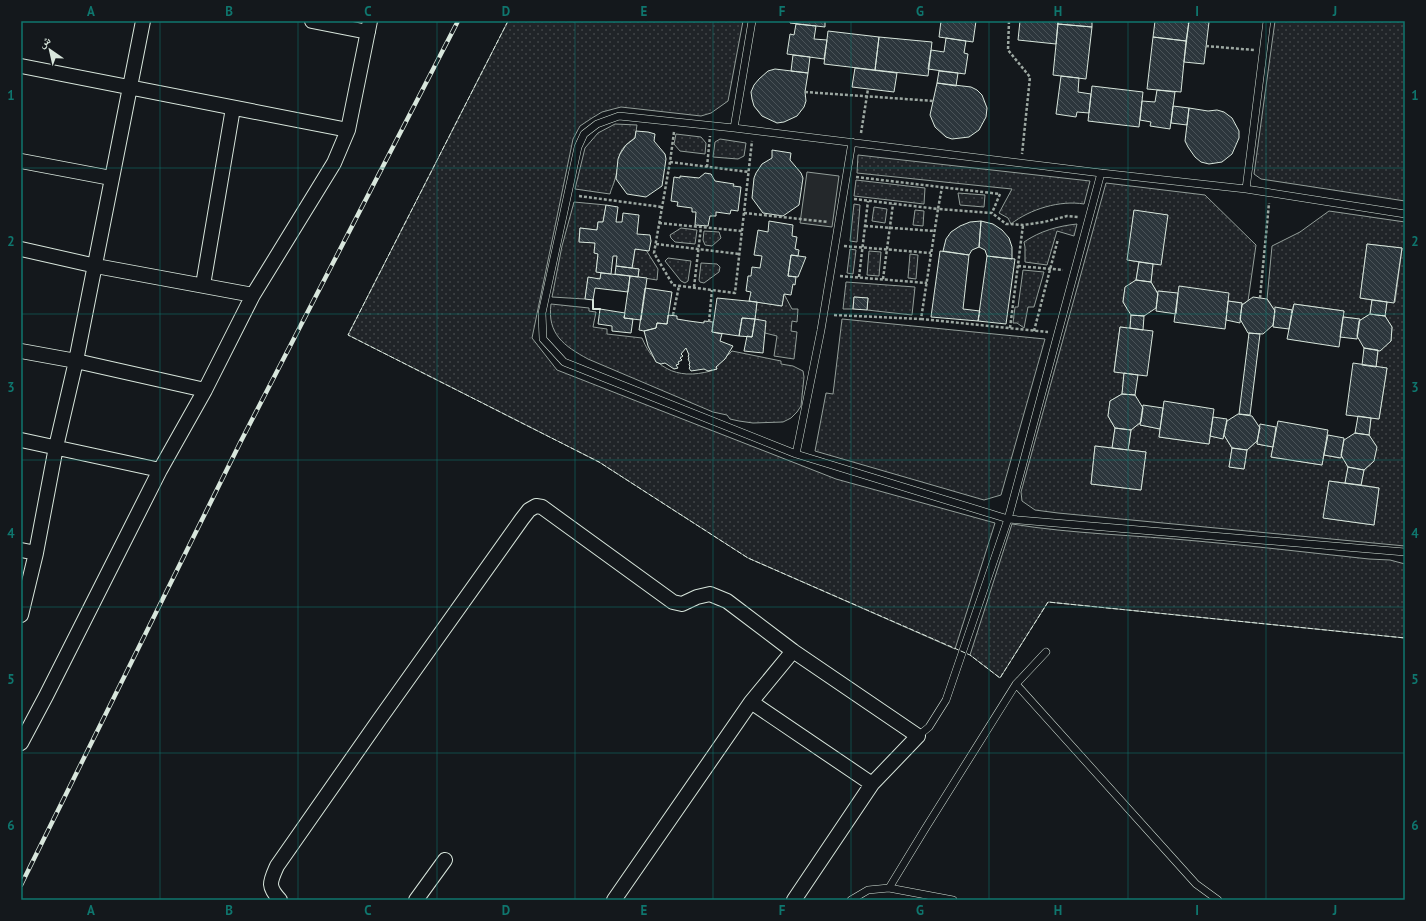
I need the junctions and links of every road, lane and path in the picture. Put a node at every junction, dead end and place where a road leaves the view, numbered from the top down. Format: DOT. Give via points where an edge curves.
graph roads {
  1 [pos="143,21"];
  2 [pos="312,21"];
  3 [pos="752,21"];
  4 [pos="1009,21"];
  5 [pos="1267,21"];
  6 [pos="369,26"];
  7 [pos="1206,46"];
  8 [pos="1264,51"];
  9 [pos="21,66"];
  10 [pos="130,87"];
  11 [pos="868,89"];
  12 [pos="805,92"];
  13 [pos="866,96"];
  14 [pos="934,101"];
  15 [pos="233,108"];
  16 [pos="675,122"];
  17 [pos="711,126"];
  18 [pos="734,128"];
  19 [pos="348,130"];
  20 [pos="754,130"];
  21 [pos="856,142"];
  22 [pos="21,161"];
  23 [pos="670,162"];
  24 [pos="1020,163"];
  25 [pos="707,167"];
  26 [pos="749,172"];
  27 [pos="1101,174"];
  28 [pos="846,175"];
  29 [pos="111,178"];
  30 [pos="942,187"];
  31 [pos="1246,189"];
  32 [pos="1270,192"];
  33 [pos="568,194"];
  34 [pos="842,198"];
  35 [pos="868,201"];
  36 [pos="893,204"];
  37 [pos="662,207"];
  38 [pos="938,209"];
  39 [pos="744,213"];
  40 [pos="992,214"];
  41 [pos="1405,214"];
  42 [pos="1090,217"];
  43 [pos="659,223"];
  44 [pos="838,223"];
  45 [pos="1023,225"];
  46 [pos="865,226"];
  47 [pos="701,227"];
  48 [pos="890,228"];
  49 [pos="742,231"];
  50 [pos="935,231"];
  51 [pos="1058,239"];
  52 [pos="656,244"];
  53 [pos="835,246"];
  54 [pos="862,248"];
  55 [pos="21,249"];
  56 [pos="699,250"];
  57 [pos="887,250"];
  58 [pos="931,253"];
  59 [pos="740,254"];
  60 [pos="96,266"];
  61 [pos="1018,266"];
  62 [pos="1050,269"];
  63 [pos="1075,271"];
  64 [pos="830,275"];
  65 [pos="858,277"];
  66 [pos="883,279"];
  67 [pos="927,283"];
  68 [pos="203,285"];
  69 [pos="679,286"];
  70 [pos="694,287"];
  71 [pos="712,290"];
  72 [pos="253,295"];
  73 [pos="1260,298"];
  74 [pos="824,314"];
  75 [pos="673,315"];
  76 [pos="921,319"];
  77 [pos="709,322"];
  78 [pos="1010,328"];
  79 [pos="1034,331"];
  80 [pos="1058,333"];
  81 [pos="21,351"];
  82 [pos="76,361"];
  83 [pos="205,390"];
  84 [pos="21,440"];
  85 [pos="56,447"];
  86 [pos="796,454"];
  87 [pos="160,470"];
  88 [pos="1008,519"];
  89 [pos="21,550"];
  90 [pos="1405,552"];
  91 [pos="36,553"];
  92 [pos="21,615"];
  93 [pos="793,652"];
  94 [pos="1046,652"];
  95 [pos="1016,684"];
  96 [pos="751,702"];
  97 [pos="26,721"];
  98 [pos="918,736"];
  99 [pos="21,743"];
  100 [pos="872,784"];
  101 [pos="445,860"];
  102 [pos="889,888"];
  103 [pos="280,900"];
  104 [pos="416,900"];
  105 [pos="614,900"];
  106 [pos="794,900"];
  107 [pos="851,900"];
  108 [pos="953,900"];
  109 [pos="1218,900"];
  1 -- 10 [label="street"];
  2 -- 6 [label="street"];
  3 -- 18 [label="lane"];
  4 -- 24 [label="path" via="1008,50 1030,77"];
  5 -- 8 [label="lane"];
  6 -- 19 [label="street"];
  7 -- 8 [label="path"];
  8 -- 31 [label="lane"];
  9 -- 10 [label="street"];
  10 -- 15 [label="street"];
  10 -- 29 [label="street"];
  11 -- 13 [label="path"];
  12 -- 13 [label="path"];
  13 -- 14 [label="path"];
  13 -- 21 [label="path"];
  15 -- 19 [label="street"];
  15 -- 68 [label="street"];
  16 -- 17 [label="lane"];
  16 -- 23 [label="path"];
  16 -- 33 [label="lane" via="619,116 597,124 584,134 578,147"];
  17 -- 18 [label="lane"];
  17 -- 25 [label="path"];
  18 -- 20 [label="lane"];
  19 -- 72 [label="street" via="334,163"];
  20 -- 21 [label="lane"];
  20 -- 26 [label="path"];
  21 -- 24 [label="lane"];
  21 -- 28 [label="lane"];
  22 -- 29 [label="street"];
  23 -- 25 [label="path"];
  23 -- 37 [label="path"];
  24 -- 27 [label="lane"];
  25 -- 26 [label="path"];
  26 -- 39 [label="path"];
  27 -- 31 [label="lane"];
  27 -- 42 [label="lane"];
  28 -- 30 [label="path"];
  28 -- 34 [label="lane"];
  29 -- 60 [label="street"];
  30 -- 38 [label="path"];
  30 -- 40 [label="path" via="1000,194"];
  31 -- 32 [label="lane"];
  32 -- 41 [label="lane"];
  32 -- 73 [label="path"];
  33 -- 37 [label="path"];
  33 -- 86 [label="lane" via="542,313 544,339 564,362"];
  34 -- 35 [label="path"];
  34 -- 44 [label="lane"];
  35 -- 36 [label="path"];
  35 -- 46 [label="path"];
  36 -- 38 [label="path"];
  36 -- 48 [label="path"];
  37 -- 43 [label="path"];
  38 -- 40 [label="path"];
  38 -- 50 [label="path"];
  39 -- 44 [label="path"];
  39 -- 49 [label="path"];
  40 -- 45 [label="path" via="1006,224"];
  42 -- 45 [label="path" via="1067,216"];
  42 -- 63 [label="lane"];
  43 -- 47 [label="path"];
  43 -- 52 [label="path"];
  44 -- 53 [label="lane"];
  45 -- 61 [label="path"];
  46 -- 48 [label="path"];
  46 -- 54 [label="path"];
  47 -- 49 [label="path"];
  47 -- 56 [label="path"];
  48 -- 50 [label="path"];
  48 -- 57 [label="path"];
  49 -- 59 [label="path"];
  50 -- 58 [label="path"];
  51 -- 62 [label="path"];
  52 -- 56 [label="path"];
  52 -- 69 [label="path" via="654,253 673,285"];
  53 -- 54 [label="path"];
  53 -- 64 [label="lane"];
  54 -- 57 [label="path"];
  54 -- 65 [label="path"];
  55 -- 60 [label="street"];
  56 -- 59 [label="path"];
  56 -- 70 [label="path"];
  57 -- 58 [label="path"];
  57 -- 66 [label="path"];
  58 -- 67 [label="path"];
  59 -- 71 [label="path" via="735,293"];
  60 -- 68 [label="street"];
  60 -- 82 [label="street"];
  61 -- 62 [label="path"];
  61 -- 78 [label="path"];
  62 -- 63 [label="path"];
  62 -- 79 [label="path"];
  63 -- 80 [label="lane"];
  64 -- 65 [label="path"];
  64 -- 74 [label="lane"];
  65 -- 66 [label="path"];
  66 -- 67 [label="path"];
  67 -- 76 [label="path"];
  68 -- 72 [label="street"];
  69 -- 70 [label="path"];
  69 -- 75 [label="path"];
  70 -- 71 [label="path"];
  71 -- 77 [label="path"];
  72 -- 83 [label="street"];
  74 -- 76 [label="path"];
  74 -- 86 [label="lane"];
  76 -- 78 [label="path"];
  78 -- 79 [label="path"];
  79 -- 80 [label="path"];
  80 -- 88 [label="lane"];
  81 -- 82 [label="street"];
  82 -- 83 [label="street"];
  82 -- 85 [label="street"];
  83 -- 87 [label="street"];
  84 -- 85 [label="street"];
  85 -- 87 [label="street"];
  85 -- 91 [label="street"];
  86 -- 88 [label="lane"];
  87 -- 97 [label="street" via="50,689"];
  88 -- 90 [label="lane"];
  88 -- 98 [label="lane" via="946,700 929,727"];
  89 -- 91 [label="street"];
  91 -- 92 [label="street"];
  93 -- 96 [label="street"];
  93 -- 98 [label="street"];
  93 -- 103 [label="street" via="727,601 710,594 682,604 673,602 542,507 536,506 529,510 517,525 277,866 270,882 272,890"];
  94 -- 95 [label="lane"];
  95 -- 102 [label="lane"];
  95 -- 109 [label="lane" via="1196,884"];
  96 -- 100 [label="street"];
  96 -- 105 [label="street"];
  97 -- 99 [label="street"];
  98 -- 100 [label="street"];
  100 -- 106 [label="street"];
  101 -- 104 [label="street"];
  102 -- 107 [label="lane" via="868,890"];
  102 -- 108 [label="lane"];
}
